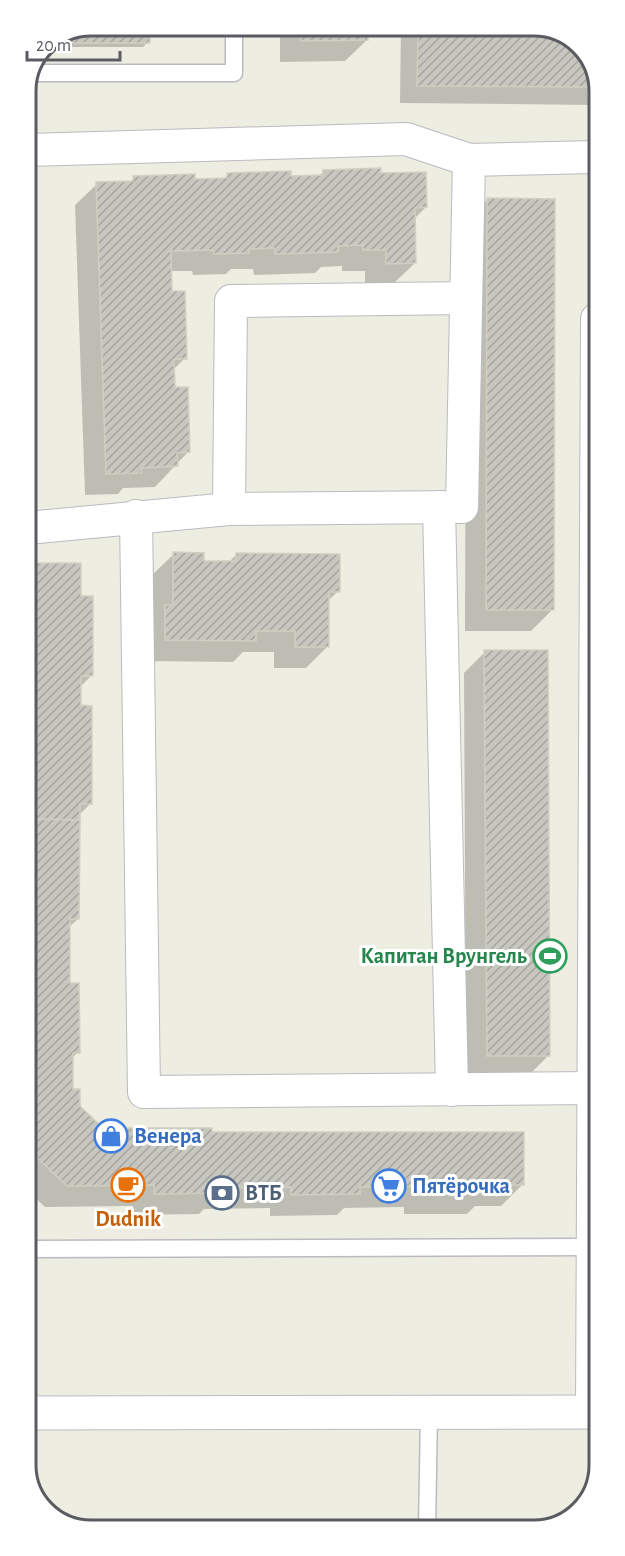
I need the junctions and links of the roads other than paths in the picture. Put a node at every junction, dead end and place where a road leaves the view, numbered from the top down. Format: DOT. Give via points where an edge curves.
graph roads {
  1 [pos="234,36"];
  2 [pos="39,73"];
  3 [pos="36,150"];
  4 [pos="589,157"];
  5 [pos="469,160"];
  6 [pos="466,298"];
  7 [pos="439,507"];
  8 [pos="229,509"];
  9 [pos="136,516"];
  10 [pos="36,527"];
  11 [pos="589,1088"];
  12 [pos="452,1090"];
  13 [pos="589,1246"];
  14 [pos="36,1249"];
  15 [pos="429,1412"];
  16 [pos="589,1412"];
  17 [pos="36,1413"];
  18 [pos="427,1520"];
  1 -- 2 [label="lane" via="234,74"];
  3 -- 5 [label="street" via="406,139"];
  4 -- 5 [label="street"];
  5 -- 6 [label="street"];
  6 -- 7 [label="street" via="462,507"];
  6 -- 8 [label="street" via="231,301"];
  7 -- 8 [label="street"];
  7 -- 12 [label="street"];
  8 -- 9 [label="street"];
  9 -- 10 [label="street"];
  9 -- 12 [label="street" via="144,1092"];
  11 -- 12 [label="street"];
  13 -- 14 [label="lane"];
  15 -- 16 [label="street"];
  15 -- 17 [label="street"];
  15 -- 18 [label="lane"];
}
